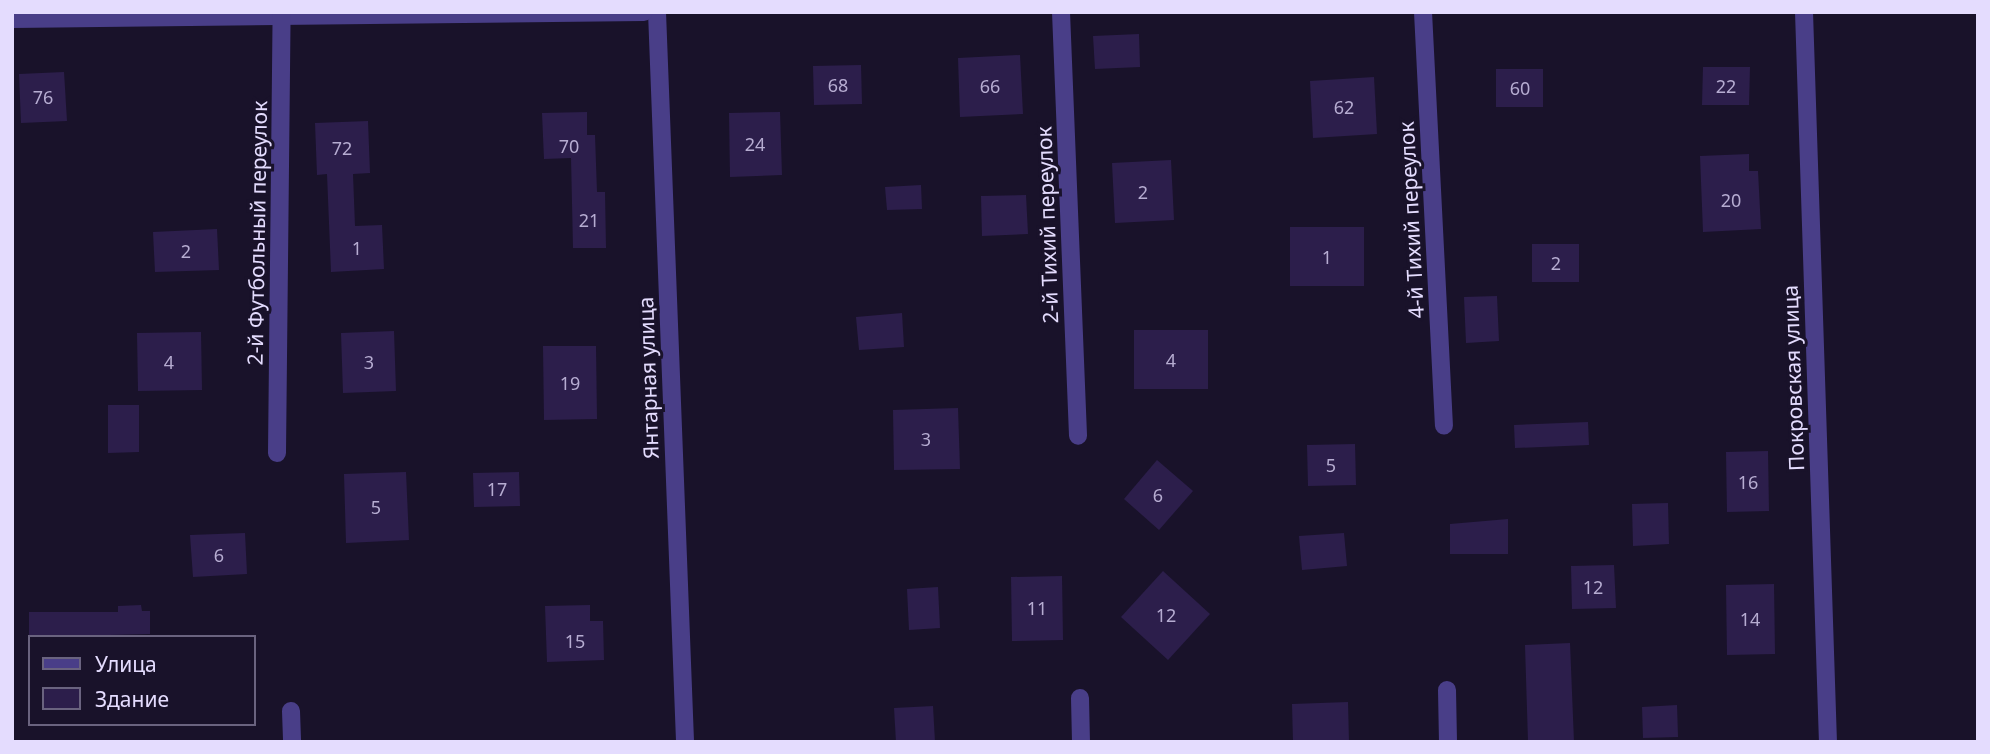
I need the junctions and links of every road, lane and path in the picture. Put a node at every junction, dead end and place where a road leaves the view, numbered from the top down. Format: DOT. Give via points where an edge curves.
graph roads {
  1 [pos="644,12"];
  2 [pos="657,12"];
  3 [pos="1061,12"];
  4 [pos="1423,12"];
  5 [pos="1804,12"];
  6 [pos="282,13"];
  7 [pos="12,19"];
  8 [pos="1444,425"];
  9 [pos="1078,436"];
  10 [pos="277,453"];
  11 [pos="1447,690"];
  12 [pos="1080,698"];
  13 [pos="291,711"];
  14 [pos="292,742"];
  15 [pos="685,742"];
  16 [pos="1081,742"];
  17 [pos="1448,742"];
  18 [pos="1828,742"];
  1 -- 6 [label="street"];
  2 -- 15 [label="street, Янтарная улица"];
  3 -- 9 [label="street, 2-й Тихий переулок"];
  4 -- 8 [label="street, 4-й Тихий переулок"];
  5 -- 18 [label="street, Покровская улица"];
  6 -- 7 [label="street"];
  6 -- 10 [label="street, 2-й Футбольный переулок"];
  11 -- 17 [label="street"];
  12 -- 16 [label="street"];
  13 -- 14 [label="street"];
}
